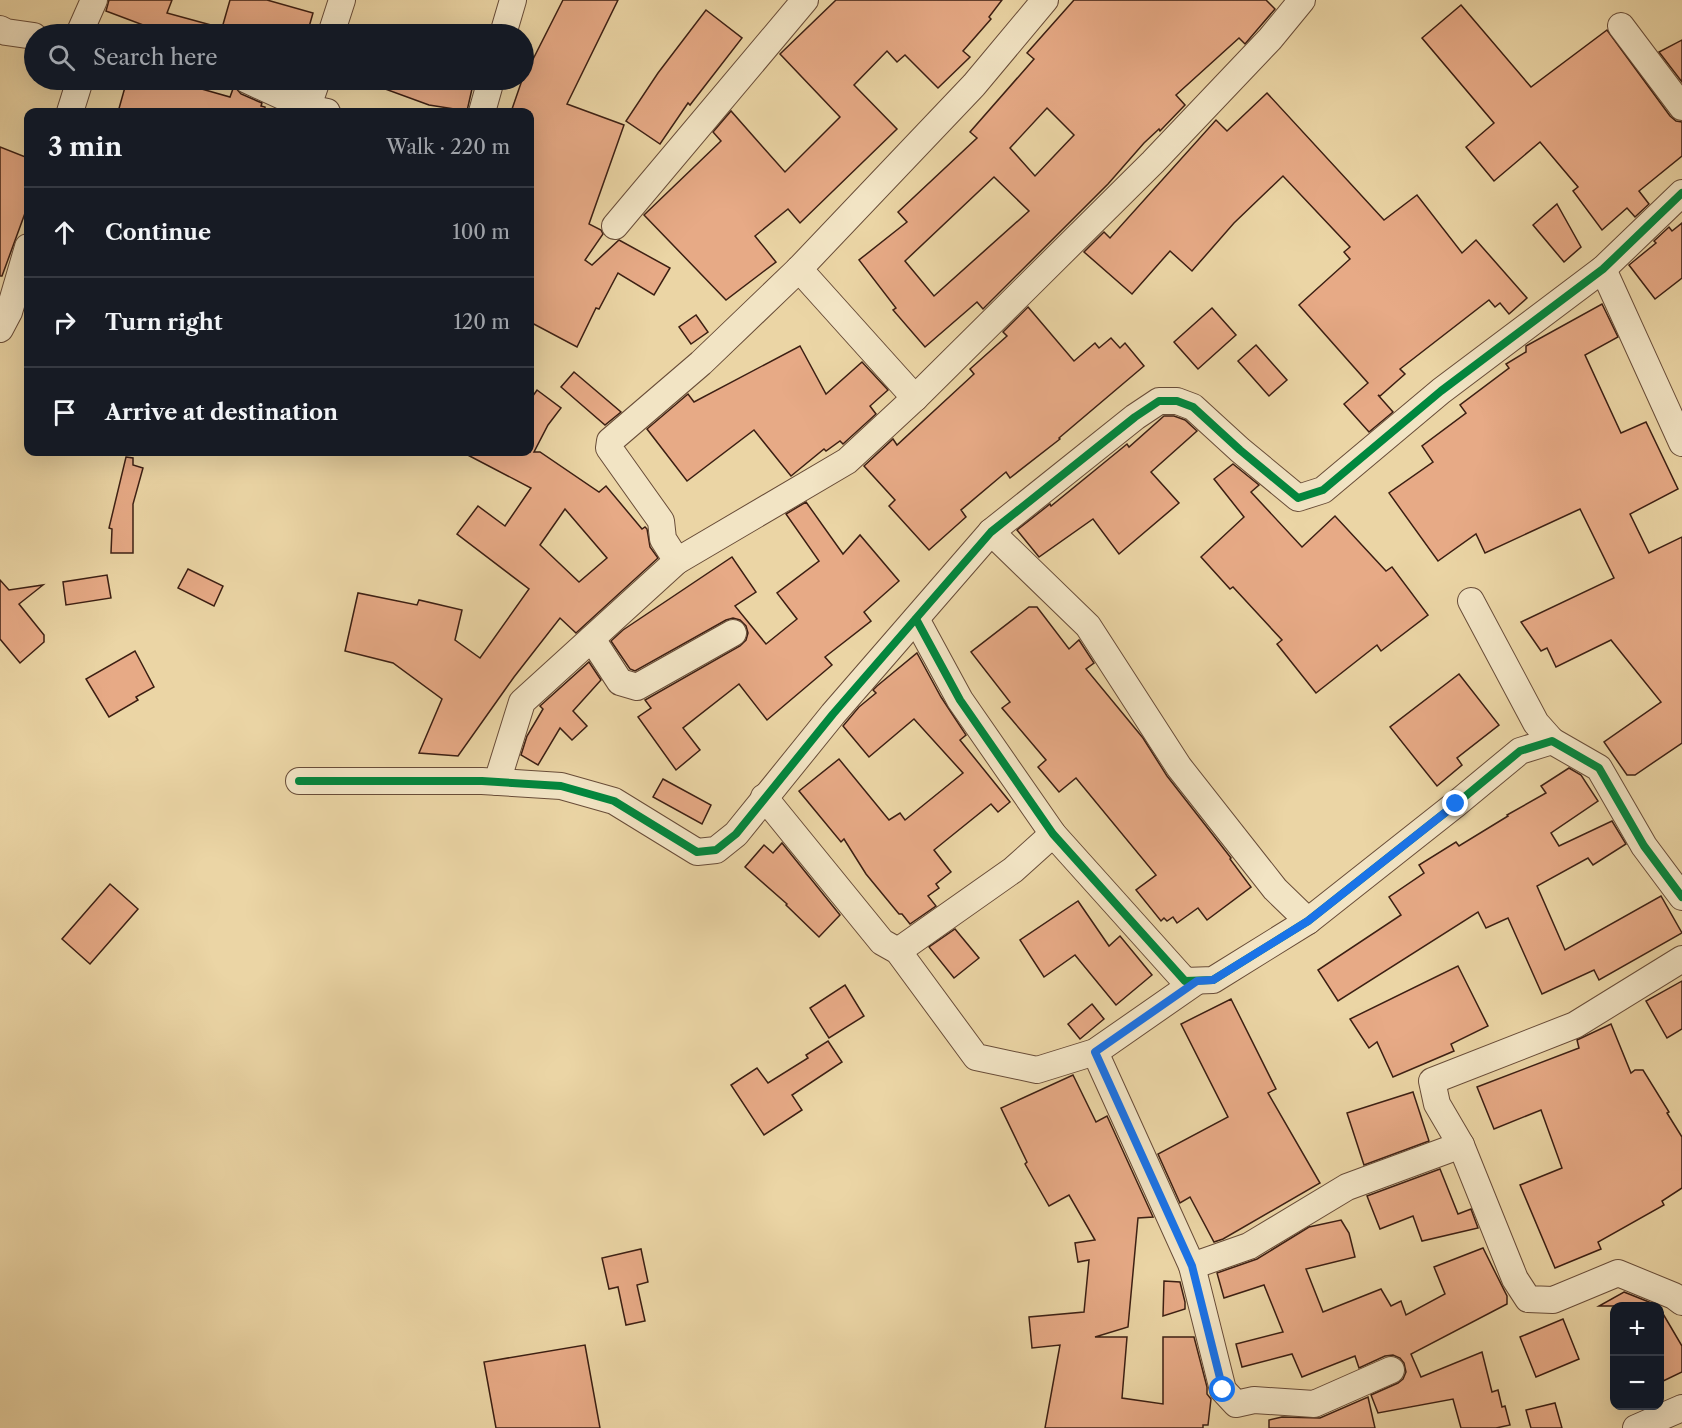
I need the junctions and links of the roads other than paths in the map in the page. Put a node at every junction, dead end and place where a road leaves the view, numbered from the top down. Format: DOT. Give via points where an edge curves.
graph roads {
  1 [pos="94,0"];
  2 [pos="342,0"];
  3 [pos="513,0"];
  4 [pos="805,0"];
  5 [pos="1045,0"];
  6 [pos="1302,0"];
  7 [pos="83,24"];
  8 [pos="334,24"];
  9 [pos="506,24"];
  10 [pos="1621,26"];
  11 [pos="2,36"];
  12 [pos="24,36"];
  13 [pos="77,90"];
  14 [pos="269,90"];
  15 [pos="316,90"];
  16 [pos="488,90"];
  17 [pos="1682,107"];
  18 [pos="71,108"];
  19 [pos="308,108"];
  20 [pos="314,108"];
  21 [pos="483,108"];
  22 [pos="1682,194"];
  23 [pos="615,226"];
  24 [pos="24,261"];
  25 [pos="799,269"];
  26 [pos="1603,269"];
  27 [pos="0,330"];
  28 [pos="915,398"];
  29 [pos="1682,443"];
  30 [pos="991,532"];
  31 [pos="677,561"];
  32 [pos="1471,601"];
  33 [pos="916,619"];
  34 [pos="733,633"];
  35 [pos="592,639"];
  36 [pos="1552,741"];
  37 [pos="299,781"];
  38 [pos="497,782"];
  39 [pos="764,798"];
  40 [pos="1053,834"];
  41 [pos="1682,897"];
  42 [pos="1308,921"];
  43 [pos="898,951"];
  44 [pos="1682,959"];
  45 [pos="1197,981"];
  46 [pos="1095,1052"];
  47 [pos="1461,1145"];
  48 [pos="1192,1266"];
  49 [pos="1682,1302"];
  50 [pos="1391,1370"];
  51 [pos="1682,1408"];
  52 [pos="1636,1428"];
  1 -- 7 [label="street"];
  2 -- 8 [label="street"];
  3 -- 9 [label="street"];
  4 -- 23 [label="street"];
  5 -- 25 [label="street" via="974,85"];
  6 -- 28 [label="street" via="1153,162"];
  10 -- 17 [label="street"];
  11 -- 12 [label="street"];
  13 -- 18 [label="street"];
  14 -- 19 [label="street"];
  15 -- 20 [label="street"];
  16 -- 21 [label="street"];
  22 -- 26 [label="street"];
  24 -- 27 [label="street"];
  25 -- 28 [label="street"];
  25 -- 31 [label="street" via="701,363 610,441 609,448 661,521 663,539"];
  26 -- 29 [label="street"];
  26 -- 30 [label="street" via="1441,391 1323,490 1298,498 1193,406 1159,401"];
  28 -- 31 [label="street" via="847,461"];
  30 -- 33 [label="street"];
  30 -- 42 [label="street" via="1088,626 1179,767 1275,889"];
  31 -- 35 [label="street"];
  32 -- 36 [label="street" via="1536,723"];
  33 -- 39 [label="street"];
  33 -- 40 [label="street" via="960,700"];
  34 -- 35 [label="street" via="637,687 620,682"];
  35 -- 38 [label="street" via="522,702"];
  36 -- 41 [label="street" via="1599,768 1644,846"];
  36 -- 42 [label="street" via="1520,751"];
  37 -- 38 [label="street"];
  38 -- 39 [label="street" via="561,786 614,801 697,852 716,850 736,834"];
  39 -- 43 [label="street" via="882,942"];
  40 -- 43 [label="street" via="1013,870"];
  40 -- 45 [label="street" via="1185,981"];
  42 -- 45 [label="street" via="1213,980"];
  43 -- 46 [label="street" via="976,1057 1037,1070"];
  44 -- 47 [label="street" via="1575,1025 1432,1081 1437,1104"];
  45 -- 46 [label="street"];
  46 -- 48 [label="street"];
  47 -- 48 [label="street" via="1347,1186 1249,1246"];
  47 -- 49 [label="street" via="1515,1279 1528,1299 1553,1300 1618,1273"];
  48 -- 50 [label="street" via="1223,1390 1236,1404 1254,1400 1314,1404"];
  51 -- 52 [label="street"];
}
